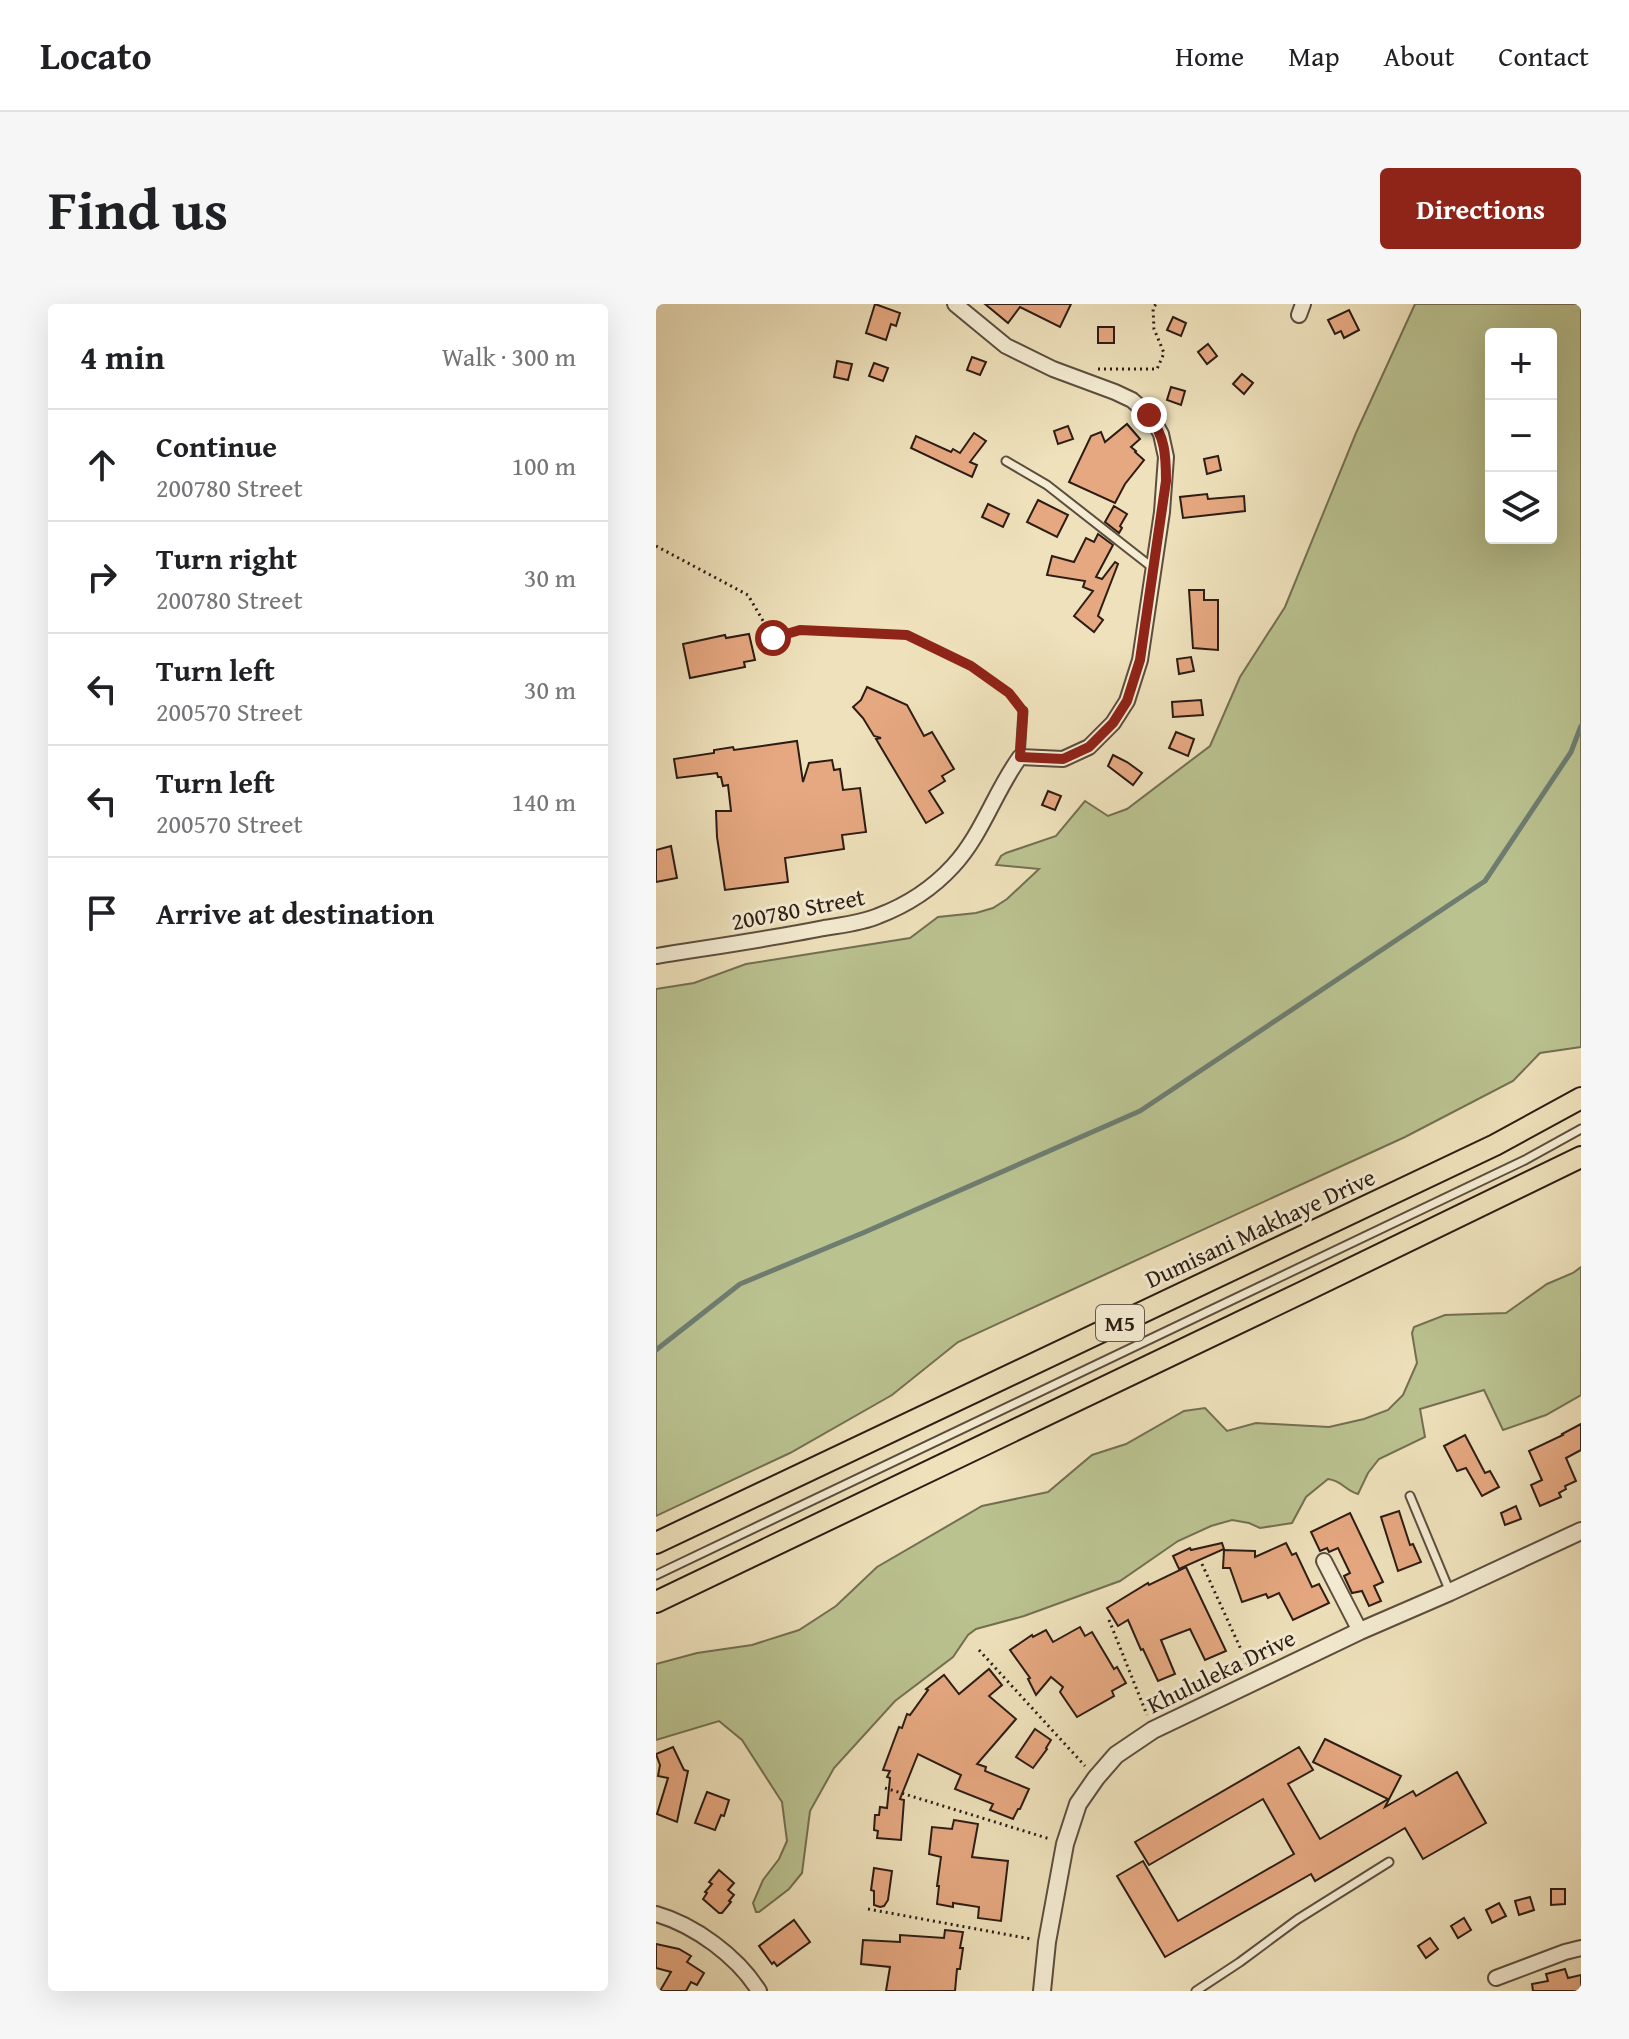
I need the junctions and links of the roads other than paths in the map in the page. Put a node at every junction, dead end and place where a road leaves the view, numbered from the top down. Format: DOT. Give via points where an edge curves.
graph roads {
  1 [pos="955,304"];
  2 [pos="1006,461"];
  3 [pos="1153,568"];
  4 [pos="1023,711"];
  5 [pos="1020,757"];
  6 [pos="656,956"];
  7 [pos="1581,1098"];
  8 [pos="1581,1129"];
  9 [pos="1581,1157"];
  10 [pos="1410,1496"];
  11 [pos="1581,1531"];
  12 [pos="656,1543"];
  13 [pos="1324,1561"];
  14 [pos="656,1575"];
  15 [pos="1450,1592"];
  16 [pos="656,1602"];
  17 [pos="1360,1631"];
  18 [pos="1389,1862"];
  19 [pos="656,1914"];
  20 [pos="1581,1948"];
  21 [pos="1496,1978"];
  22 [pos="759,1991"];
  23 [pos="1042,1991"];
  24 [pos="1196,1991"];
  1 -- 3 [label="street" via="1006,346 1132,400 1149,415 1166,457"];
  2 -- 3 [label="lane" via="1047,485"];
  3 -- 5 [label="street" via="1140,660 1127,701 1113,723 1089,747 1063,759"];
  4 -- 5 [label="lane, 200780 Street"];
  5 -- 6 [label="street, 200780 Street" via="955,865 904,905 861,921"];
  7 -- 12 [label="main road, Dumisani Makhaye Drive / M5" via="1467,1158"];
  8 -- 14 [label="lane"];
  9 -- 16 [label="main road, M5"];
  10 -- 15 [label="lane"];
  11 -- 15 [label="street, Khululeka Drive"];
  13 -- 17 [label="street"];
  15 -- 17 [label="street, Khululeka Drive"];
  17 -- 23 [label="street, Khululeka Drive" via="1153,1730 1116,1755 1078,1804 1065,1844"];
  18 -- 24 [label="lane"];
  19 -- 22 [label="street" via="725,1952"];
  20 -- 21 [label="street"];
}
